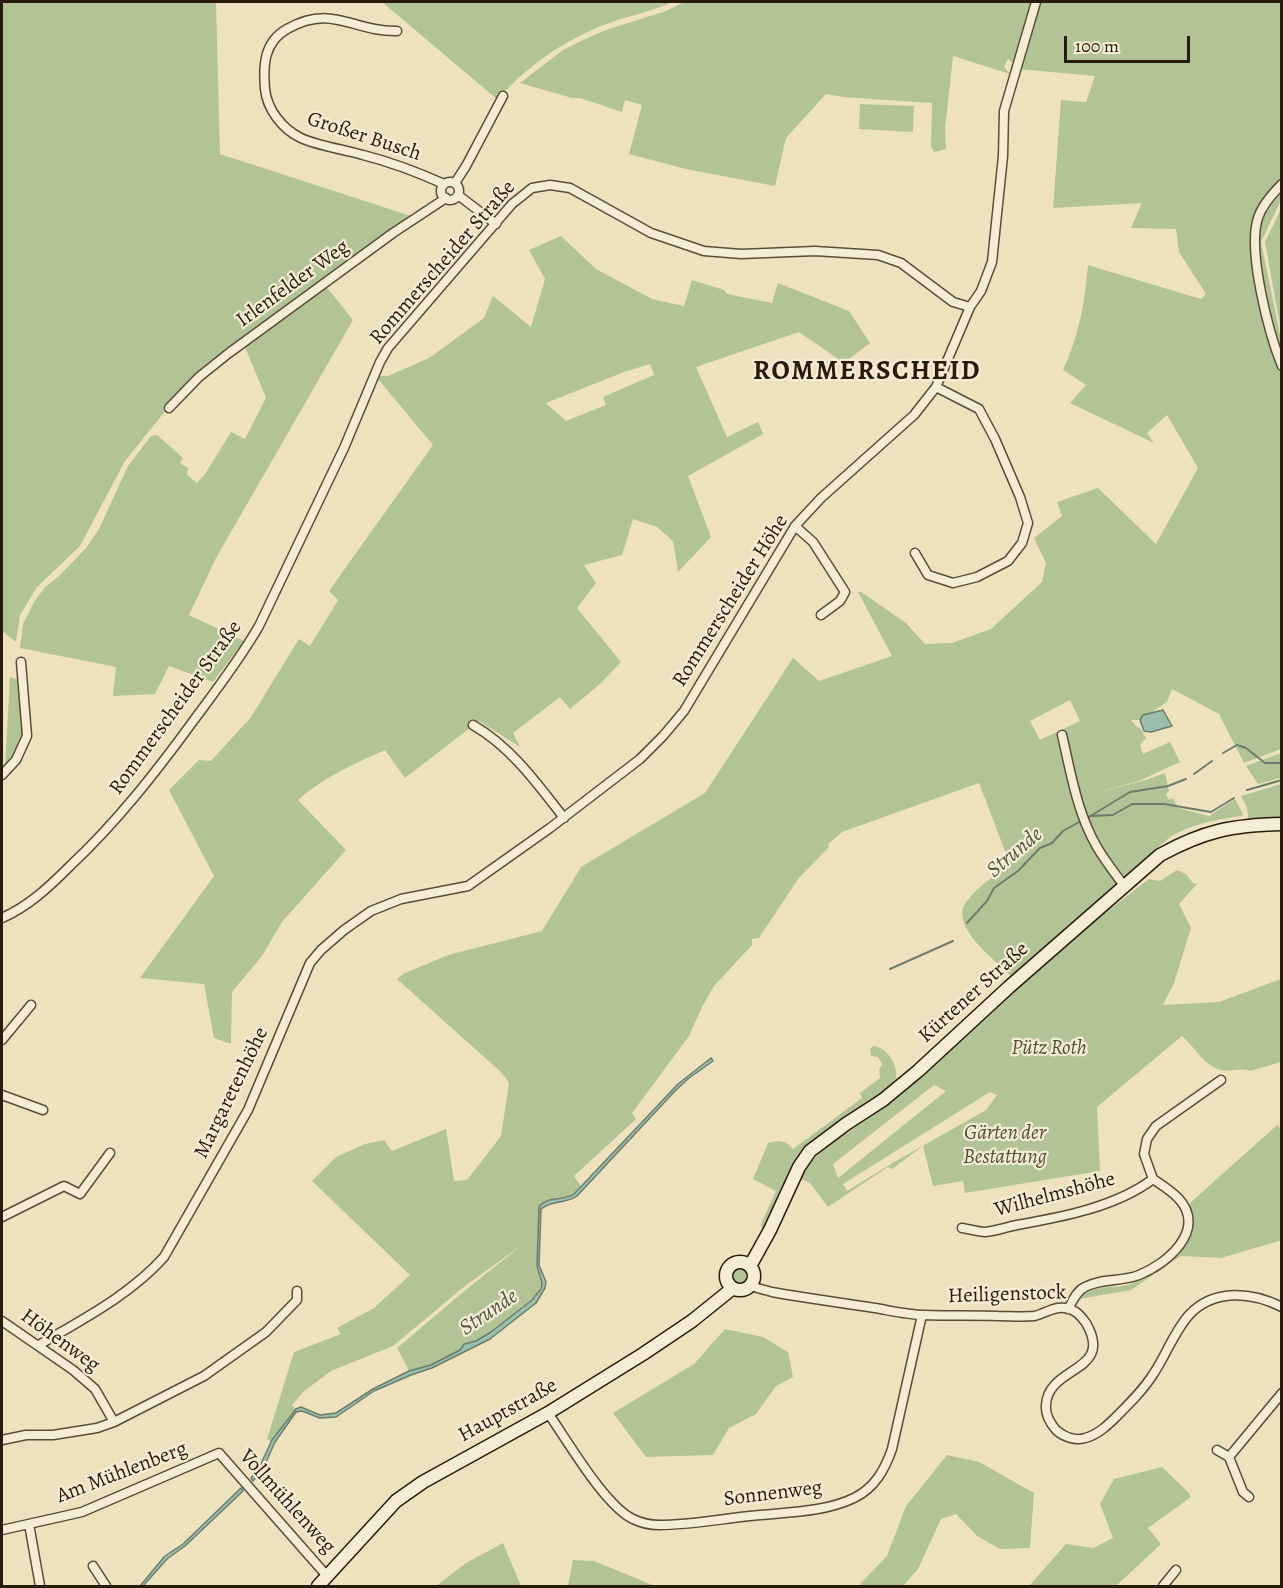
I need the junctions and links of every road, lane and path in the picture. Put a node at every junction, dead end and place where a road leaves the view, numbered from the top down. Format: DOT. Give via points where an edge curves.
graph roads {
  1 [pos="1036,2"];
  2 [pos="397,31"];
  3 [pos="503,96"];
  4 [pos="454,183"];
  5 [pos="1281,183"];
  6 [pos="444,184"];
  7 [pos="458,195"];
  8 [pos="446,198"];
  9 [pos="496,224"];
  10 [pos="970,307"];
  11 [pos="1281,366"];
  12 [pos="936,387"];
  13 [pos="169,408"];
  14 [pos="795,526"];
  15 [pos="915,553"];
  16 [pos="821,615"];
  17 [pos="21,662"];
  18 [pos="473,725"];
  19 [pos="1062,735"];
  20 [pos="2,775"];
  21 [pos="564,818"];
  22 [pos="1281,824"];
  23 [pos="468,886"];
  24 [pos="1124,886"];
  25 [pos="2,918"];
  26 [pos="32,1005"];
  27 [pos="2,1040"];
  28 [pos="1221,1080"];
  29 [pos="2,1095"];
  30 [pos="43,1110"];
  31 [pos="110,1153"];
  32 [pos="1153,1179"];
  33 [pos="2,1217"];
  34 [pos="962,1228"];
  35 [pos="750,1266"];
  36 [pos="750,1286"];
  37 [pos="733,1288"];
  38 [pos="297,1291"];
  39 [pos="1281,1307"];
  40 [pos="1068,1309"];
  41 [pos="922,1315"];
  42 [pos="2,1321"];
  43 [pos="39,1345"];
  44 [pos="1281,1393"];
  45 [pos="548,1413"];
  46 [pos="114,1422"];
  47 [pos="2,1440"];
  48 [pos="1217,1450"];
  49 [pos="219,1454"];
  50 [pos="1228,1457"];
  51 [pos="1249,1497"];
  52 [pos="29,1524"];
  53 [pos="2,1530"];
  54 [pos="93,1566"];
  55 [pos="1176,1570"];
  56 [pos="327,1575"];
  57 [pos="40,1587"];
  58 [pos="106,1587"];
  59 [pos="318,1587"];
  60 [pos="1163,1587"];
  1 -- 10 [label="street, Rommerscheider Höhe" via="1004,111 992,262"];
  2 -- 6 [label="street, Großer Busch" via="382,32 319,17 284,30 265,57 266,101 278,121 300,138 380,160"];
  3 -- 4 [label="street"];
  4 -- 6 [label="street"];
  4 -- 7 [label="street"];
  5 -- 11 [label="street" via="1257,219 1255,250 1264,312"];
  6 -- 8 [label="street" via="441,192"];
  7 -- 8 [label="street, Irlenfelder Weg"];
  7 -- 9 [label="street"];
  8 -- 13 [label="street, Irlenfelder Weg" via="229,353"];
  9 -- 10 [label="street, Rommerscheider Straße" via="532,188 550,184 570,188 651,233 704,251 878,255 901,262 953,302"];
  9 -- 25 [label="street, Rommerscheider Straße" via="388,348 344,448 246,648 150,780 107,829 38,897"];
  10 -- 12 [label="street, Rommerscheider Höhe"];
  12 -- 14 [label="street, Rommerscheider Höhe" via="914,415"];
  12 -- 15 [label="street" via="979,409 1028,523 1022,543 1008,561 976,577 953,583 928,575"];
  14 -- 16 [label="street" via="813,542 845,592 840,601"];
  14 -- 21 [label="street, Rommerscheider Höhe" via="684,711 640,759"];
  17 -- 20 [label="street" via="27,736 16,760"];
  18 -- 21 [label="street" via="507,749"];
  19 -- 24 [label="street" via="1086,825"];
  21 -- 23 [label="street, Rommerscheider Höhe"];
  22 -- 24 [label="main road, Kürtener Straße" via="1245,825 1188,840 1160,855"];
  23 -- 43 [label="street, Margaretenhöhe" via="401,899 371,911 321,950 310,963 248,1110 165,1257 127,1291"];
  24 -- 35 [label="main road, Kürtener Straße" via="918,1071 810,1151"];
  26 -- 27 [label="street"];
  28 -- 32 [label="street" via="1156,1126 1147,1139 1144,1154"];
  29 -- 30 [label="street"];
  31 -- 33 [label="street" via="80,1194 64,1186"];
  32 -- 34 [label="street, Wilhelmshöhe" via="1125,1195 1041,1221 985,1232"];
  32 -- 40 [label="street" via="1183,1204 1188,1227 1182,1244 1137,1276 1085,1287"];
  35 -- 36 [label="main road" via="754,1277"];
  35 -- 37 [label="main road" via="742,1262 730,1266 727,1278"];
  36 -- 37 [label="main road"];
  36 -- 41 [label="street, Heiligenstock"];
  37 -- 45 [label="main road, Hauptstraße" via="682,1327"];
  38 -- 46 [label="street" via="297,1300 266,1332 204,1377"];
  39 -- 40 [label="street, Heiligenstock" via="1262,1298 1236,1294 1197,1309 1135,1398 1102,1429 1081,1439 1060,1433 1046,1410 1053,1385 1083,1365 1093,1349 1087,1325"];
  40 -- 41 [label="street, Heiligenstock" via="1058,1308 1035,1316"];
  41 -- 45 [label="street, Sonnenweg" via="886,1466 863,1493 820,1508 660,1525 630,1519 604,1496"];
  42 -- 43 [label="street, Höhenweg"];
  43 -- 46 [label="street, Höhenweg" via="95,1389"];
  44 -- 50 [label="street"];
  45 -- 56 [label="main road, Hauptstraße" via="396,1501"];
  46 -- 47 [label="street" via="53,1435"];
  48 -- 50 [label="street"];
  49 -- 52 [label="street, Am Mühlenberg" via="93,1508"];
  49 -- 56 [label="street, Vollmühlenweg"];
  50 -- 51 [label="street"];
  52 -- 53 [label="street, Am Mühlenberg"];
  52 -- 57 [label="street"];
  54 -- 58 [label="street"];
  55 -- 60 [label="street"];
  56 -- 59 [label="main road, Hauptstraße"];
}
